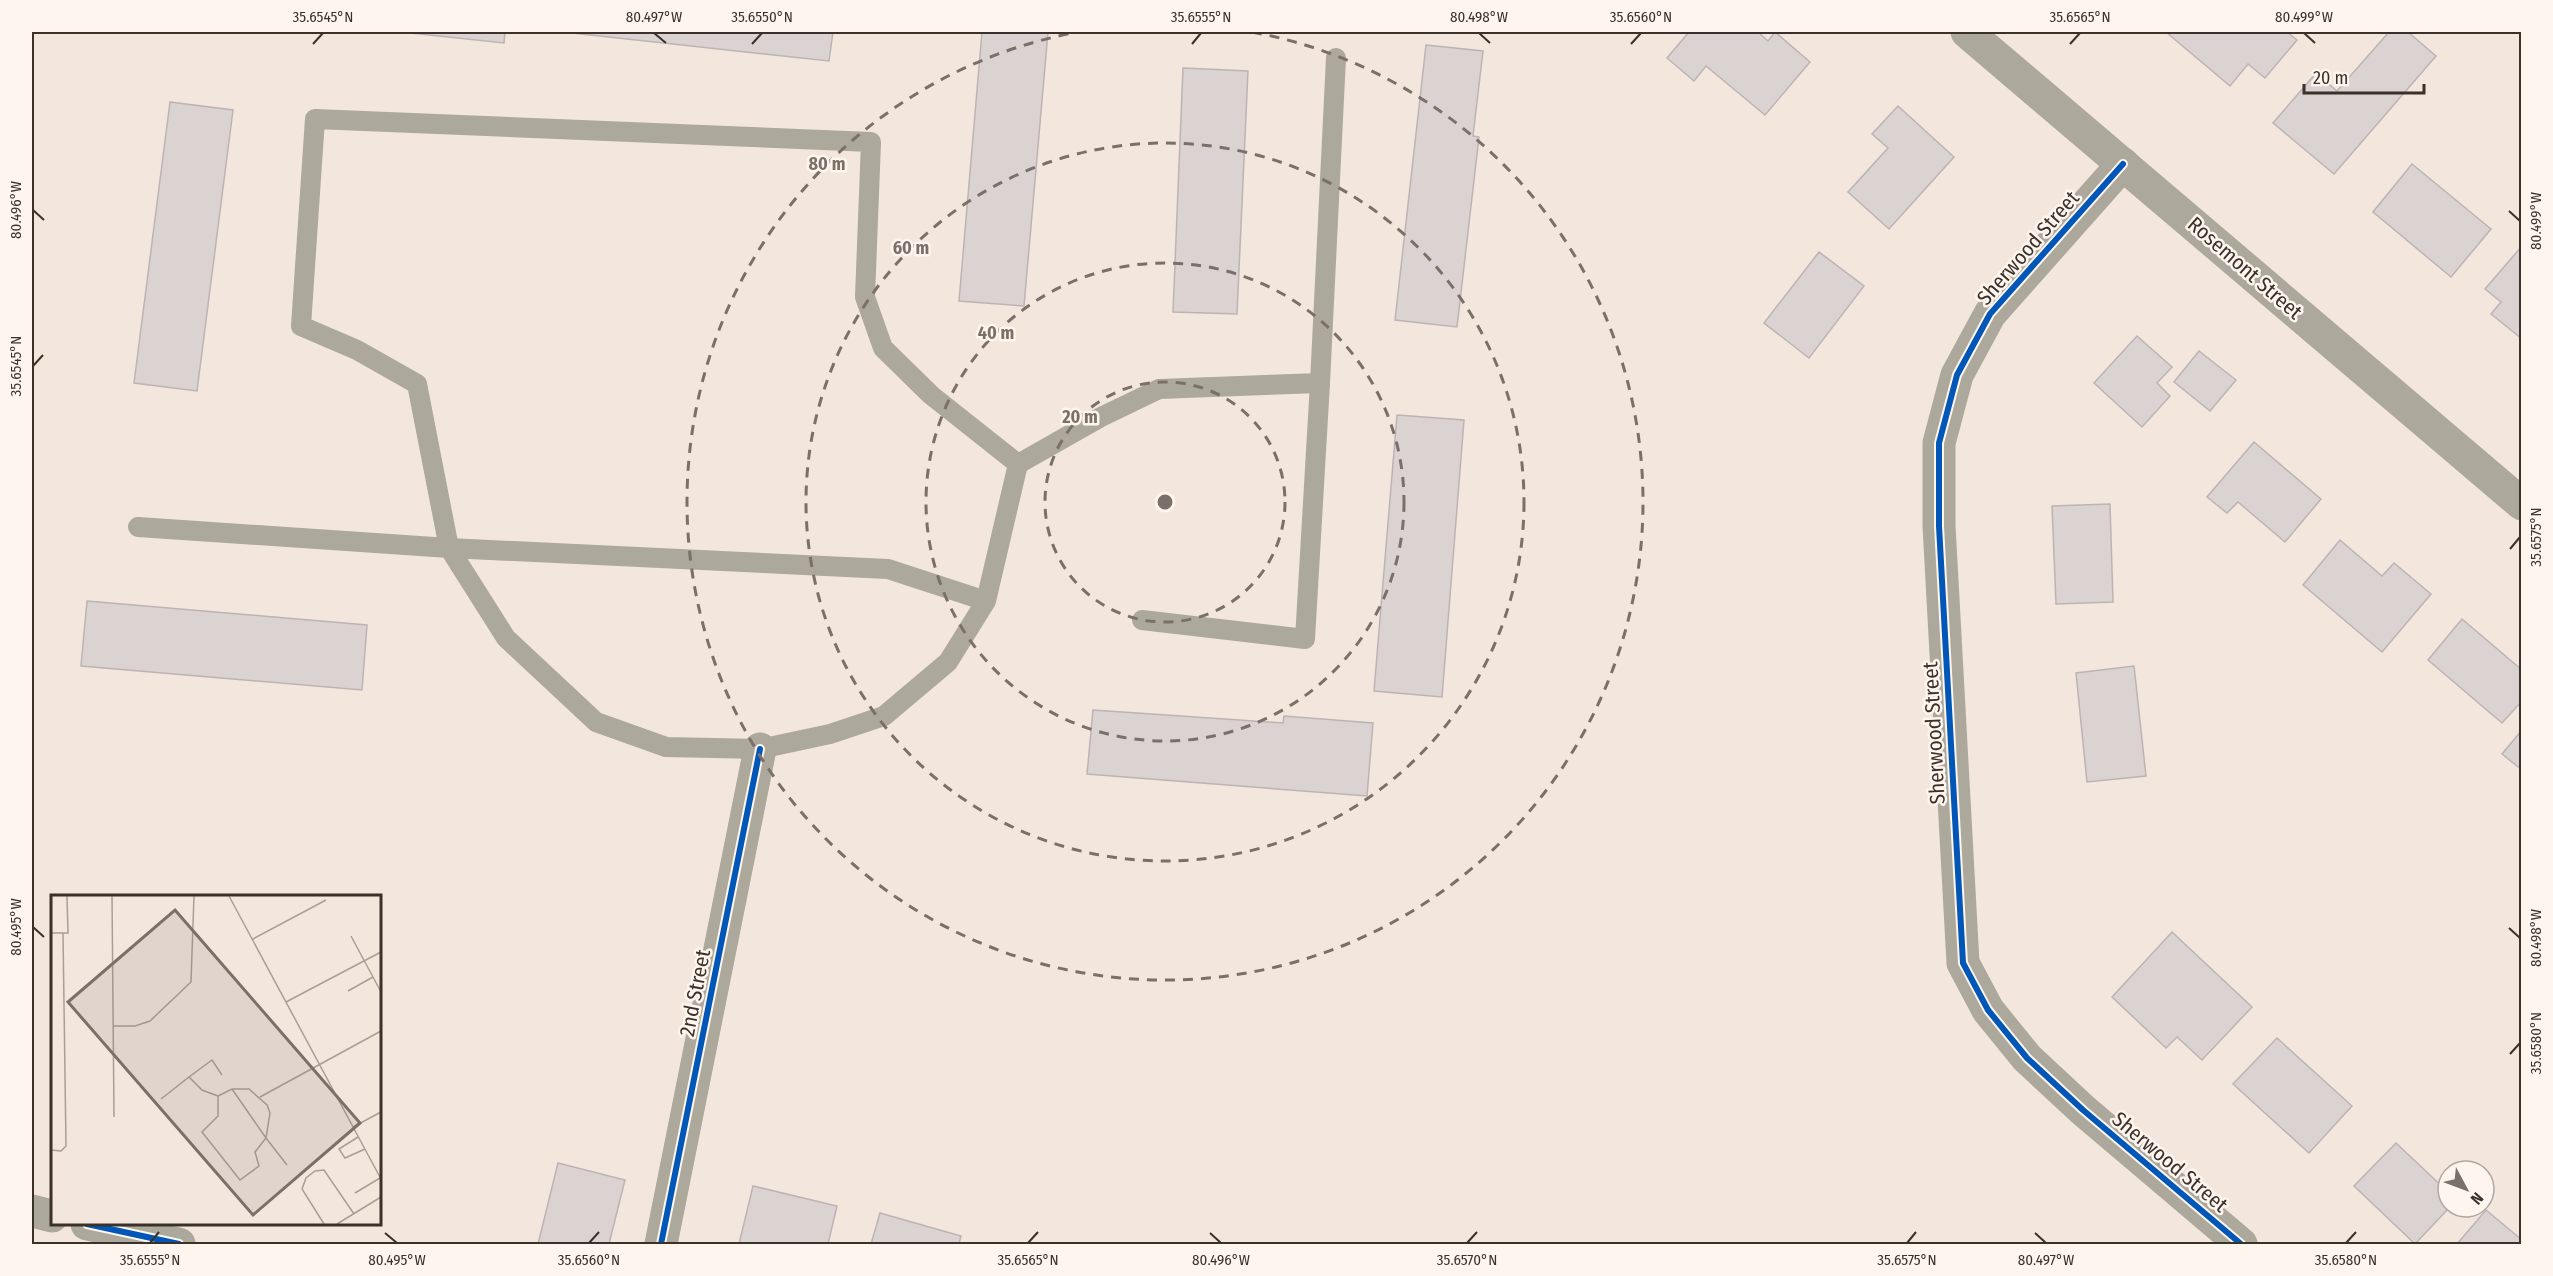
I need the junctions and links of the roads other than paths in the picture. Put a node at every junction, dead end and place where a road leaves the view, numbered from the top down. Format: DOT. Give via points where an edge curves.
graph roads {
  1 [pos="1967,32"];
  2 [pos="1336,58"];
  3 [pos="2123,164"];
  4 [pos="1320,383"];
  5 [pos="1018,464"];
  6 [pos="2522,504"];
  7 [pos="138,527"];
  8 [pos="449,548"];
  9 [pos="986,601"];
  10 [pos="1142,620"];
  11 [pos="760,749"];
  12 [pos="32,1211"];
  13 [pos="51,1216"];
  14 [pos="91,1225"];
  15 [pos="179,1245"];
  16 [pos="661,1245"];
  17 [pos="2241,1245"];
  1 -- 3 [label="street, Rosemont Street"];
  2 -- 4 [label="lane"];
  3 -- 6 [label="street, Rosemont Street"];
  3 -- 17 [label="street, Sherwood Street" via="1990,314 1957,375 1940,443 1939,526 1963,963 1988,1010 2027,1058"];
  4 -- 5 [label="lane" via="1159,389"];
  4 -- 10 [label="lane" via="1305,639"];
  5 -- 8 [label="lane" via="931,395 882,348 865,297 871,142 315,119 301,326 357,350 417,384"];
  5 -- 9 [label="lane"];
  7 -- 8 [label="lane"];
  8 -- 9 [label="lane" via="888,569"];
  8 -- 11 [label="lane" via="506,638 596,722 666,747"];
  9 -- 11 [label="lane" via="948,662 884,716 830,734"];
  11 -- 16 [label="street, 2nd Street"];
  12 -- 13 [label="street"];
  14 -- 15 [label="street"];
}
